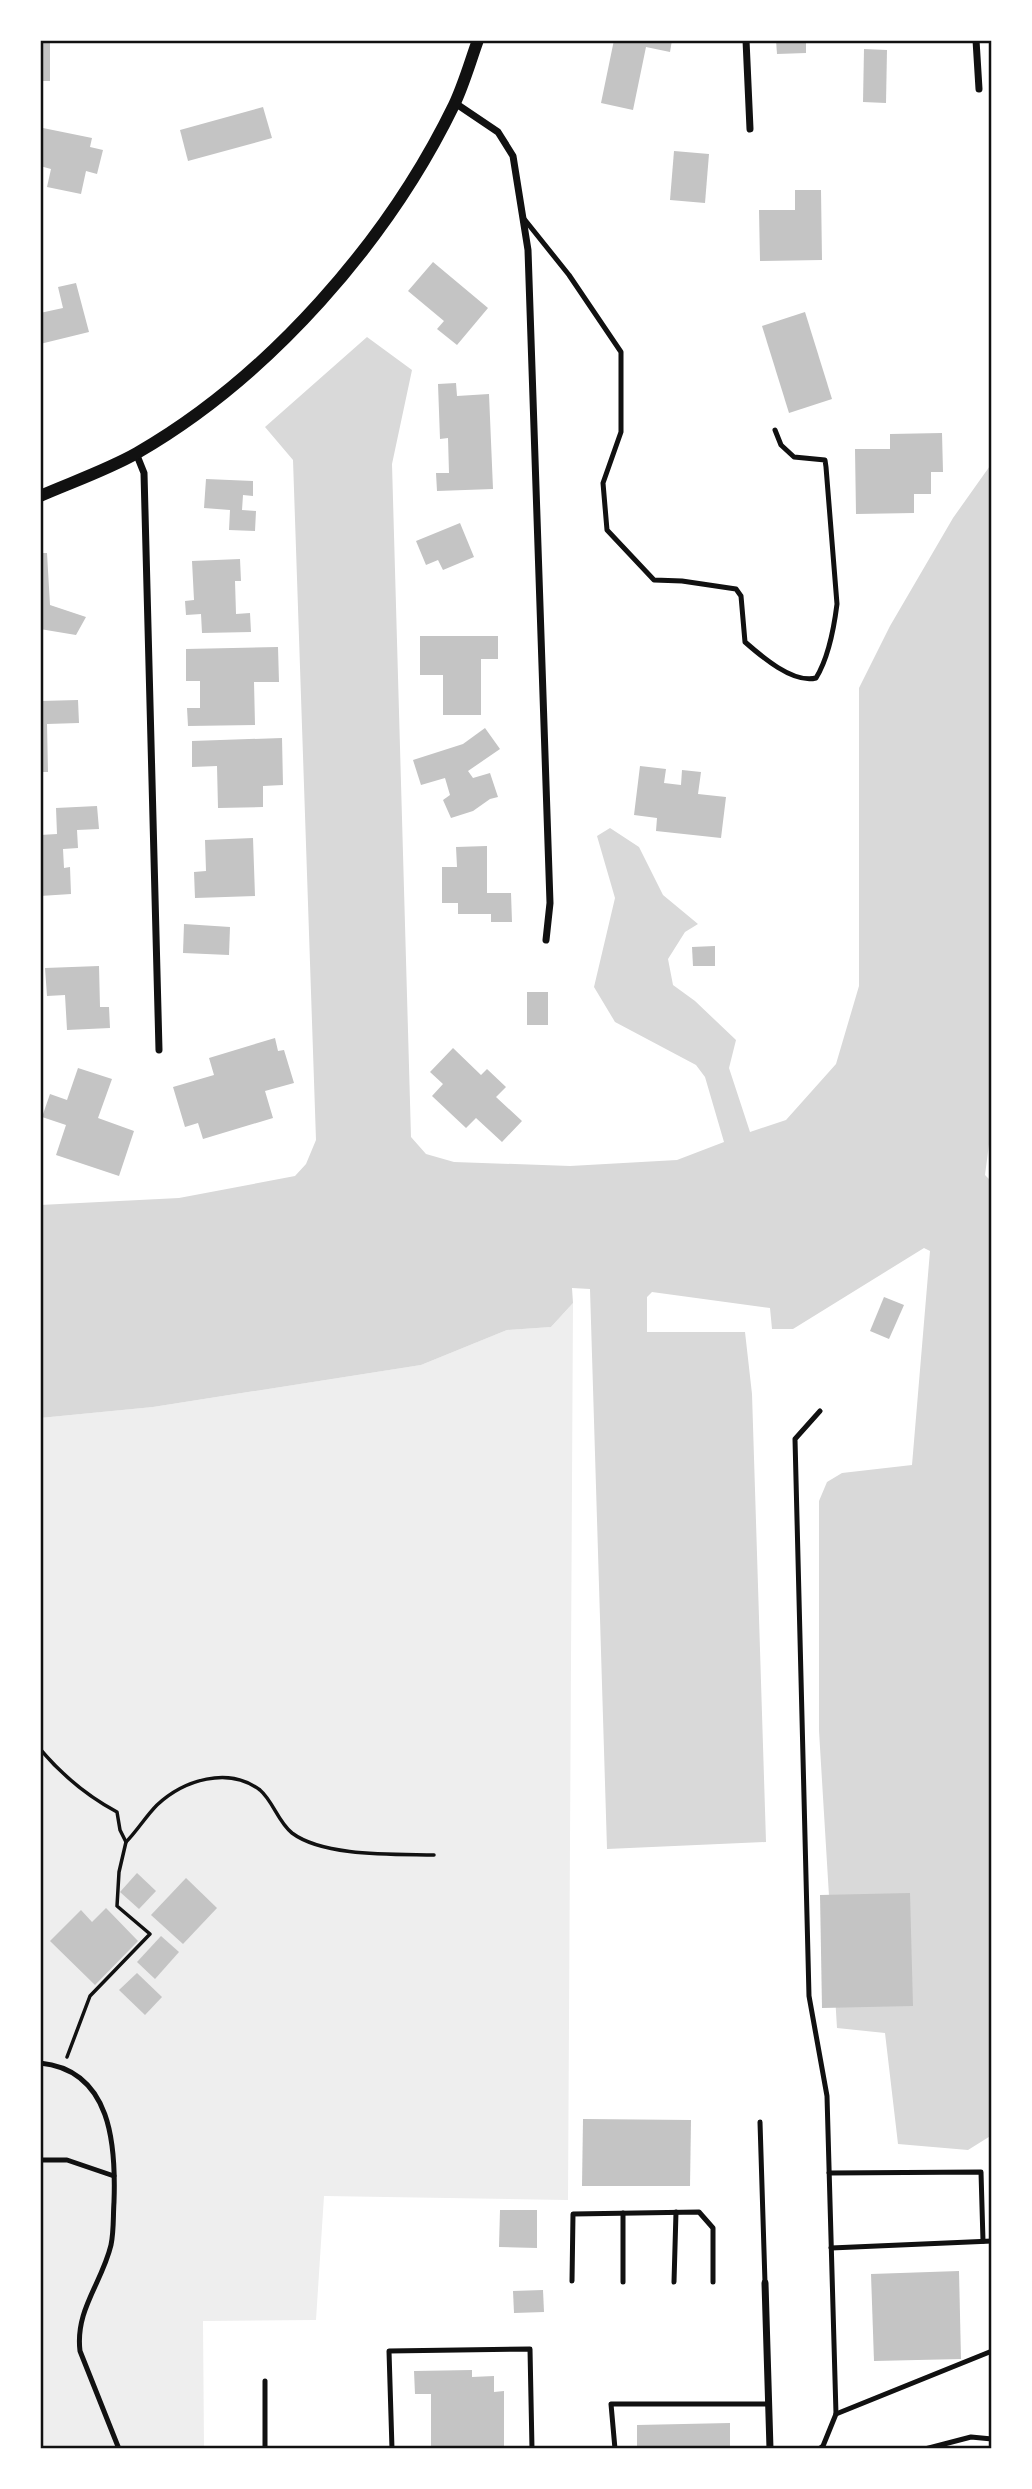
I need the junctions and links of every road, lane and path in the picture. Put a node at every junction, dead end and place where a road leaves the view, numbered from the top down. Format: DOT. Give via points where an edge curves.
graph roads {
  1 [pos="478,40"];
  2 [pos="746,40"];
  3 [pos="976,40"];
  4 [pos="979,89"];
  5 [pos="455,103"];
  6 [pos="750,130"];
  7 [pos="523,218"];
  8 [pos="775,430"];
  9 [pos="136,453"];
  10 [pos="40,496"];
  11 [pos="546,940"];
  12 [pos="159,1050"];
  13 [pos="820,1411"];
  14 [pos="40,1749"];
  15 [pos="126,1843"];
  16 [pos="434,1855"];
  17 [pos="40,2063"];
  18 [pos="63,2069"];
  19 [pos="760,2122"];
  20 [pos="40,2160"];
  21 [pos="829,2173"];
  22 [pos="114,2176"];
  23 [pos="676,2212"];
  24 [pos="622,2213"];
  25 [pos="983,2241"];
  26 [pos="992,2241"];
  27 [pos="831,2248"];
  28 [pos="572,2281"];
  29 [pos="622,2281"];
  30 [pos="674,2282"];
  31 [pos="713,2282"];
  32 [pos="765,2283"];
  33 [pos="992,2351"];
  34 [pos="265,2381"];
  35 [pos="768,2404"];
  36 [pos="836,2414"];
  37 [pos="992,2439"];
  38 [pos="119,2449"];
  39 [pos="265,2449"];
  40 [pos="391,2449"];
  41 [pos="532,2449"];
  42 [pos="615,2449"];
  43 [pos="770,2449"];
  44 [pos="819,2449"];
  45 [pos="925,2449"];
  1 -- 5 [label="street"];
  2 -- 6 [label="street"];
  3 -- 4 [label="street"];
  5 -- 7 [label="street" via="498,132 513,156"];
  5 -- 9 [label="street" via="414,178 365,249 306,316 249,371"];
  7 -- 8 [label="lane" via="621,352 621,432 603,483 607,530 654,580 736,589 741,596 745,642 766,660 809,680 820,670 837,604 826,467 825,460 794,457"];
  7 -- 11 [label="street" via="528,250 550,903"];
  9 -- 10 [label="street"];
  9 -- 12 [label="street" via="144,473"];
  13 -- 21 [label="lane" via="795,1439 809,1996 827,2096"];
  14 -- 15 [label="path" via="75,1784 117,1811"];
  15 -- 16 [label="path" via="158,1805 183,1788 205,1778 237,1778 261,1791 293,1833 313,1842 343,1851"];
  15 -- 18 [label="path" via="117,1906 150,1934 90,1996"];
  17 -- 18 [label="lane"];
  18 -- 22 [label="lane" via="86,2084 108,2118"];
  19 -- 32 [label="lane"];
  20 -- 22 [label="lane" via="67,2160"];
  21 -- 25 [label="lane" via="982,2172"];
  21 -- 27 [label="lane"];
  22 -- 38 [label="lane" via="111,2244 80,2318 78,2336"];
  23 -- 24 [label="lane"];
  23 -- 30 [label="lane"];
  23 -- 31 [label="lane" via="699,2212 713,2228"];
  24 -- 28 [label="lane" via="573,2214"];
  24 -- 29 [label="lane"];
  25 -- 26 [label="lane"];
  25 -- 27 [label="lane"];
  27 -- 36 [label="lane"];
  32 -- 35 [label="street"];
  33 -- 36 [label="lane"];
  34 -- 39 [label="lane"];
  35 -- 42 [label="lane" via="611,2403"];
  35 -- 43 [label="street"];
  36 -- 44 [label="lane"];
  37 -- 45 [label="lane" via="971,2437"];
  40 -- 41 [label="lane" via="389,2351 530,2349"];
}
